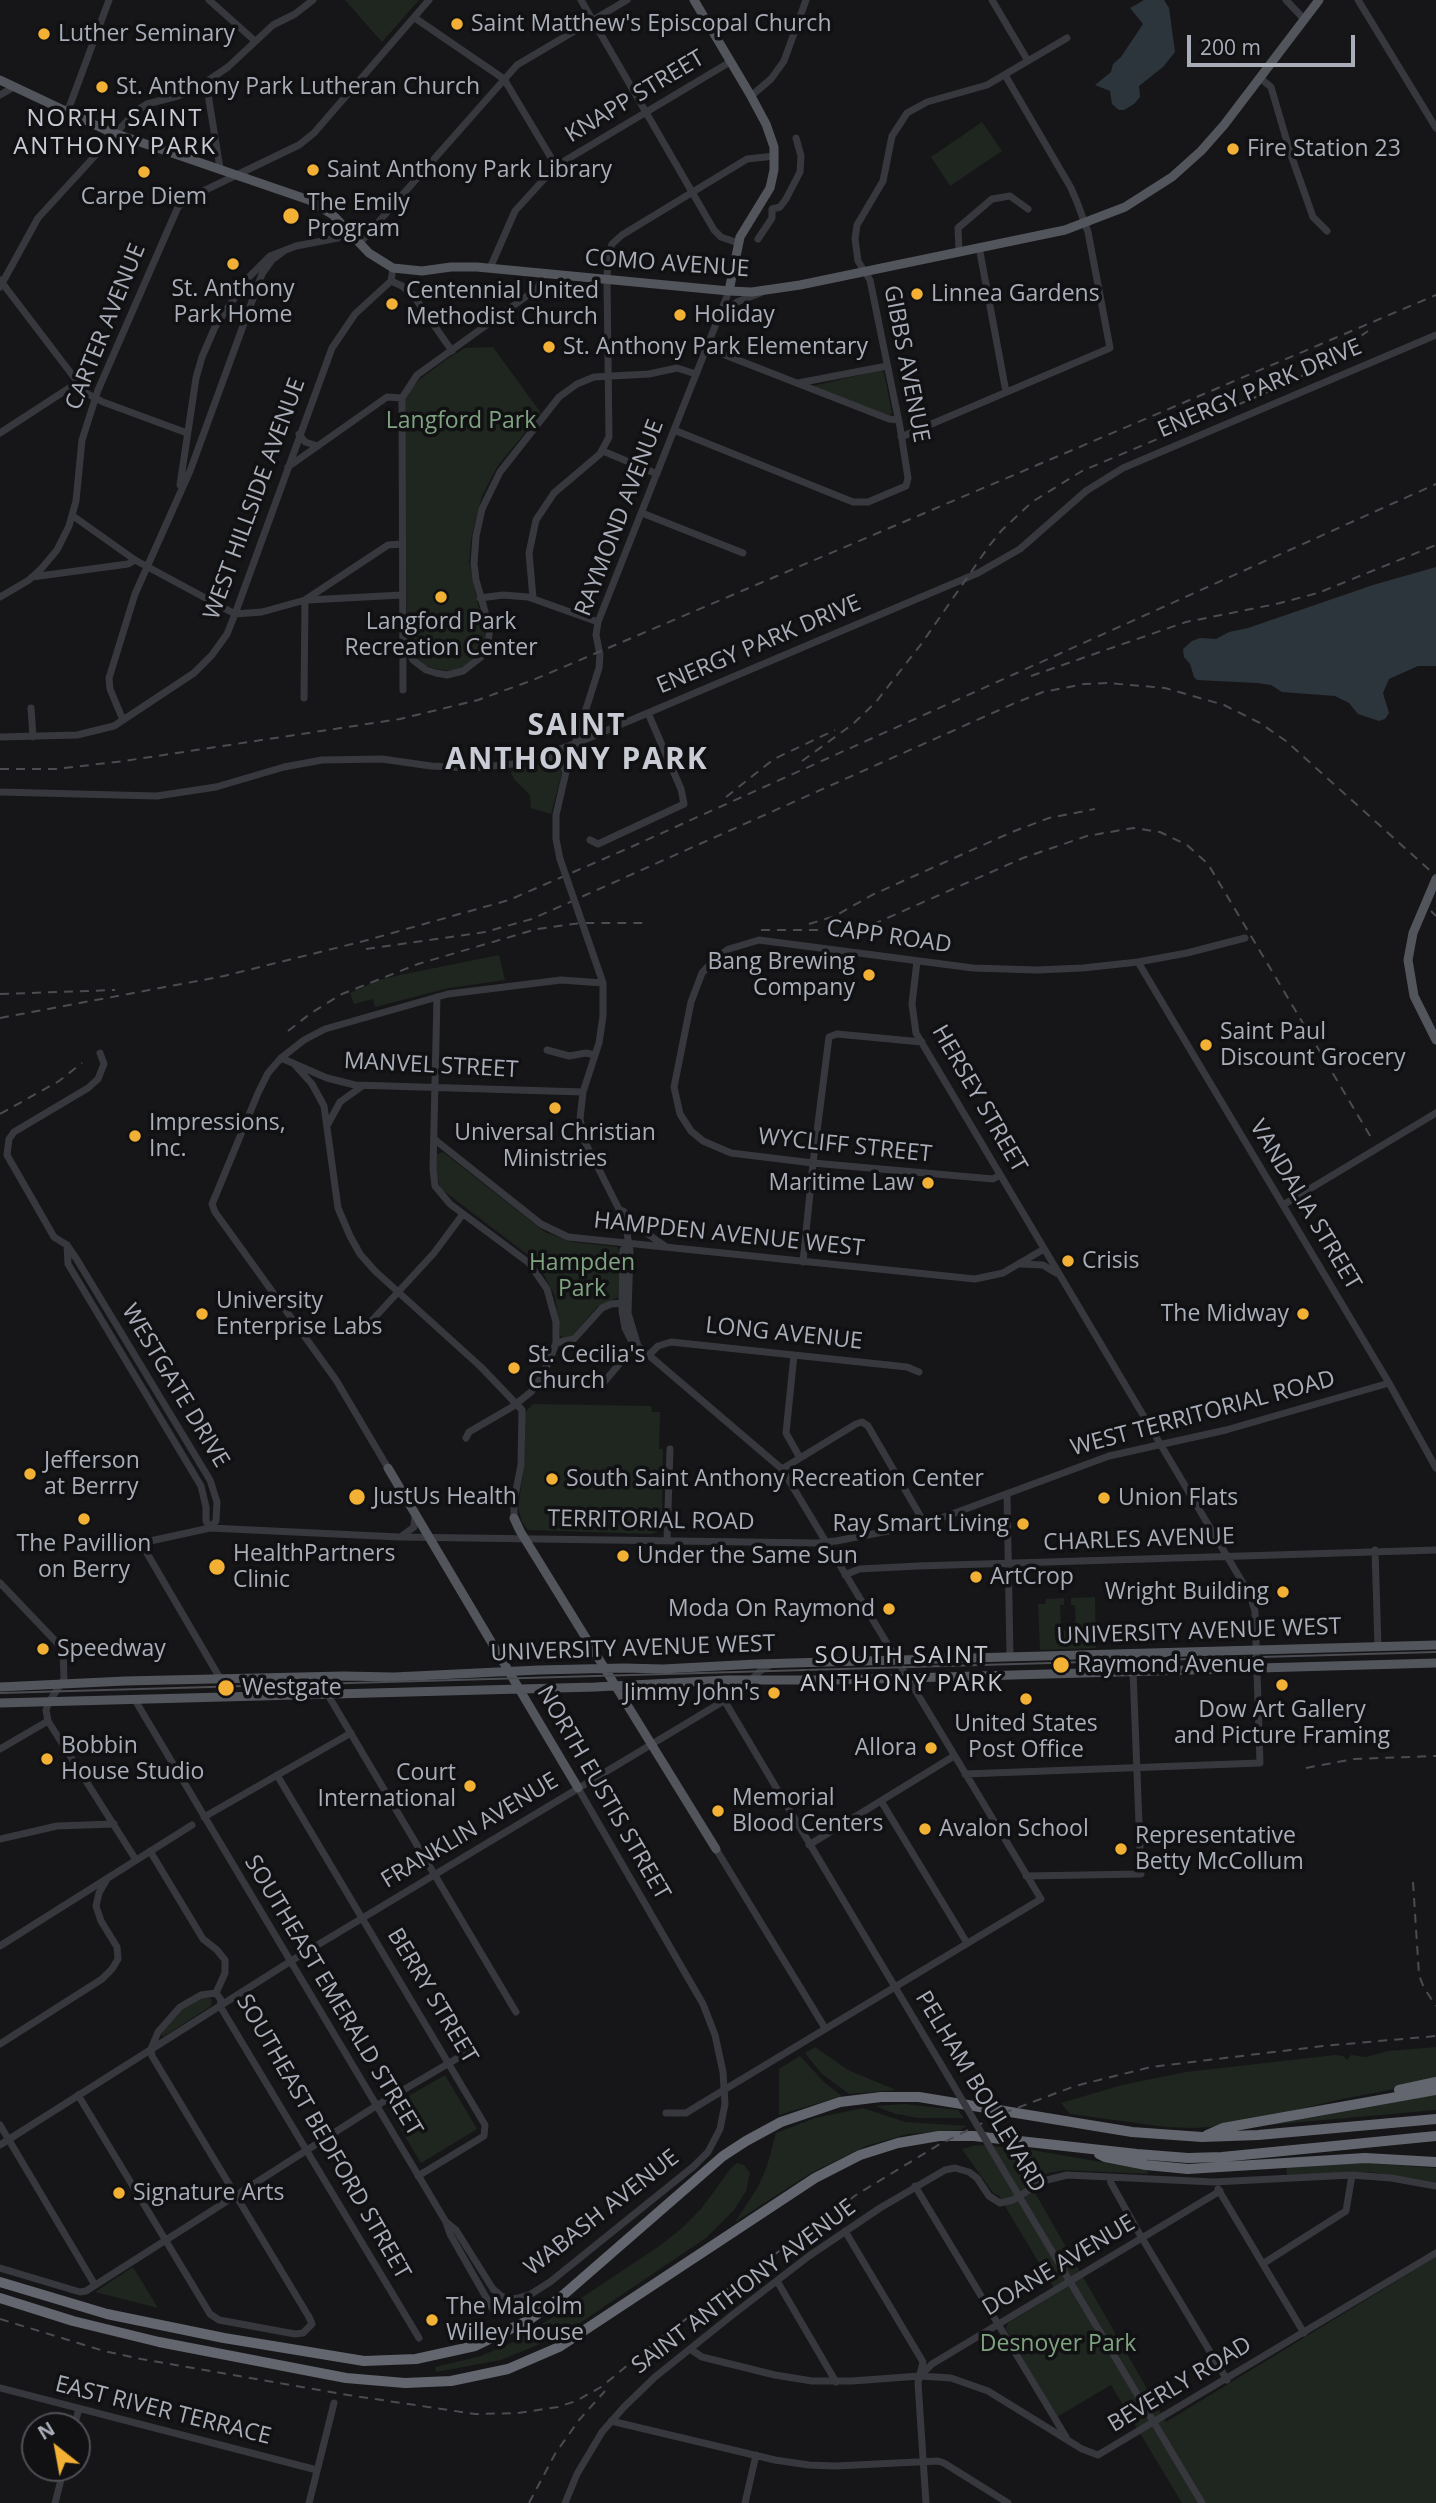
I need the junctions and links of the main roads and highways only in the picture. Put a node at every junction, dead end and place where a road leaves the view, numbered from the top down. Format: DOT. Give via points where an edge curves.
graph roads {
  1 [pos="694,0"];
  2 [pos="1319,0"];
  3 [pos="0,80"];
  4 [pos="729,291"];
  5 [pos="1436,879"];
  6 [pos="1436,1040"];
  7 [pos="388,1468"];
  8 [pos="514,1518"];
  9 [pos="1436,1645"];
  10 [pos="1436,1663"];
  11 [pos="604,1668"];
  12 [pos="511,1671"];
  13 [pos="615,1686"];
  14 [pos="0,1687"];
  15 [pos="520,1689"];
  16 [pos="0,1703"];
  17 [pos="578,1788"];
  18 [pos="716,1849"];
  19 [pos="1436,2082"];
  20 [pos="1436,2090"];
  21 [pos="1297,2115"];
  22 [pos="1436,2119"];
  23 [pos="1436,2136"];
  24 [pos="1202,2137"];
  25 [pos="1089,2148"];
  26 [pos="1436,2162"];
  27 [pos="0,2282"];
  28 [pos="0,2298"];
  1 -- 4 [label="main road" via="751,96 771,135 775,156 770,188 738,243"];
  2 -- 4 [label="main road, COMO AVENUE" via="1211,141 1140,199 1085,223 979,247 769,290"];
  3 -- 4 [label="main road, COMO AVENUE" via="115,133 309,200 393,268 490,268"];
  5 -- 6 [label="main road" via="1413,933 1408,960 1418,1008"];
  7 -- 12 [label="main road, NORTH EUSTIS STREET"];
  8 -- 11 [label="main road"];
  9 -- 11 [label="main road, UNIVERSITY AVENUE WEST"];
  10 -- 13 [label="main road, UNIVERSITY AVENUE WEST"];
  11 -- 12 [label="main road, UNIVERSITY AVENUE WEST"];
  11 -- 13 [label="main road"];
  12 -- 14 [label="main road, UNIVERSITY AVENUE WEST"];
  12 -- 15 [label="main road, NORTH EUSTIS STREET"];
  13 -- 15 [label="main road, UNIVERSITY AVENUE WEST"];
  13 -- 18 [label="main road"];
  15 -- 16 [label="main road, UNIVERSITY AVENUE WEST"];
  15 -- 17 [label="main road, NORTH EUSTIS STREET"];
  19 -- 21 [label="highway" via="1311,2108"];
  20 -- 21 [label="highway"];
  21 -- 24 [label="highway" via="1223,2128"];
  22 -- 24 [label="highway"];
  23 -- 25 [label="highway" via="1212,2157 1175,2158"];
  24 -- 27 [label="highway" via="1132,2132 936,2099 896,2097 820,2107 758,2133 707,2169 536,2316 482,2344 425,2358 364,2361 236,2341 107,2314"];
  25 -- 26 [label="highway" via="1105,2157 1188,2169 1365,2158"];
  25 -- 28 [label="highway" via="944,2136 875,2149 815,2178 559,2347 508,2369 458,2380 405,2383 346,2378 159,2342"];
}
